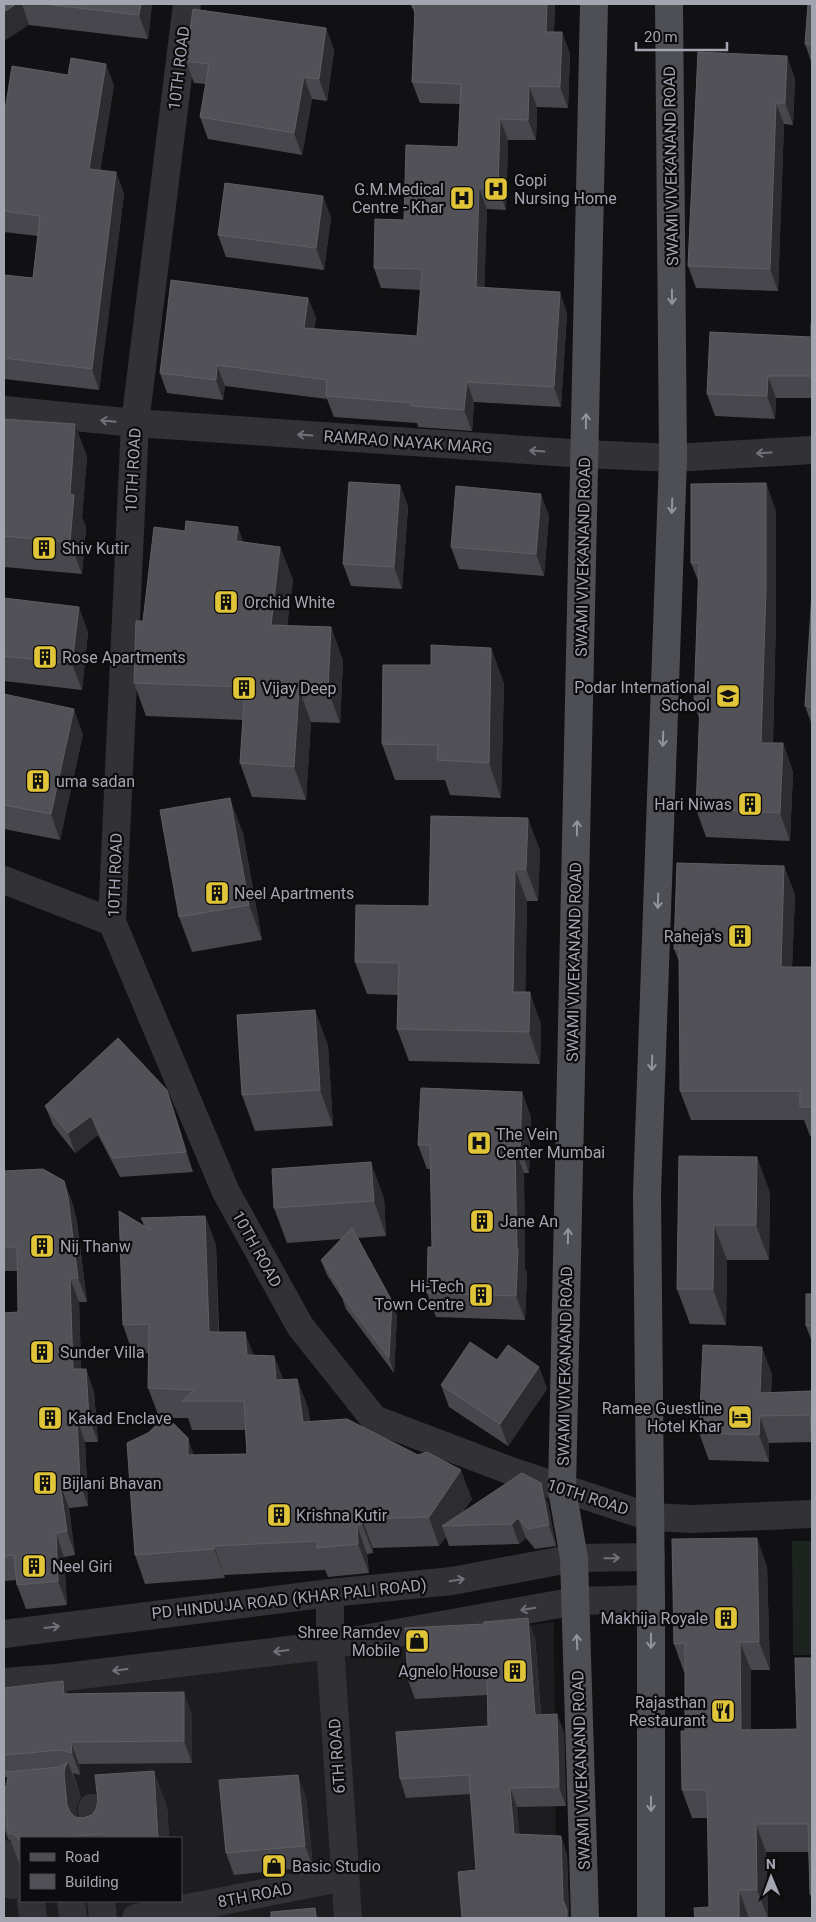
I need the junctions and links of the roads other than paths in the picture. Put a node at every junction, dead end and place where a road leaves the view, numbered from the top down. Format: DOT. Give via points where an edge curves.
graph roads {
  1 [pos="188,4"];
  2 [pos="594,4"];
  3 [pos="670,4"];
  4 [pos="4,410"];
  5 [pos="135,423"];
  6 [pos="812,450"];
  7 [pos="585,454"];
  8 [pos="674,458"];
  9 [pos="4,880"];
  10 [pos="112,922"];
  11 [pos="562,1490"];
  12 [pos="812,1514"];
  13 [pos="650,1517"];
  14 [pos="651,1557"];
  15 [pos="574,1558"];
  16 [pos="330,1593"];
  17 [pos="651,1600"];
  18 [pos="576,1601"];
  19 [pos="4,1634"];
  20 [pos="330,1645"];
  21 [pos="4,1682"];
  22 [pos="92,1808"];
  23 [pos="95,1837"];
  24 [pos="4,1854"];
  25 [pos="345,1877"];
  26 [pos="20,1884"];
  27 [pos="31,1902"];
  28 [pos="72,1902"];
  29 [pos="101,1902"];
  30 [pos="225,1910"];
  31 [pos="32,1918"];
  32 [pos="73,1918"];
  33 [pos="103,1918"];
  34 [pos="136,1918"];
  35 [pos="348,1918"];
  36 [pos="585,1918"];
  37 [pos="650,1918"];
  1 -- 5 [label="street, 10TH ROAD"];
  7 -- 2 [label="main road, SWAMI VIVEKANAND ROAD, one-way"];
  3 -- 8 [label="main road, SWAMI VIVEKANAND ROAD, one-way"];
  5 -- 4 [label="street, RAMRAO NAYAK MARG, one-way"];
  7 -- 5 [label="street, RAMRAO NAYAK MARG, one-way"];
  5 -- 10 [label="street, 10TH ROAD"];
  6 -- 8 [label="street, RAMRAO NAYAK MARG, one-way"];
  7 -- 8 [label="street, RAMRAO NAYAK MARG"];
  11 -- 7 [label="main road, SWAMI VIVEKANAND ROAD, one-way"];
  8 -- 13 [label="main road, SWAMI VIVEKANAND ROAD, one-way" via="647,1193"];
  9 -- 10 [label="street"];
  10 -- 11 [label="street, 10TH ROAD" via="226,1192 300,1326 374,1419"];
  11 -- 13 [label="street, 10TH ROAD"];
  11 -- 15 [label="main road, SWAMI VIVEKANAND ROAD"];
  12 -- 13 [label="street, 10TH ROAD" via="694,1519"];
  13 -- 14 [label="main road, SWAMI VIVEKANAND ROAD"];
  15 -- 14 [label="street, PD HINDUJA ROAD (KHAR PALI ROAD), one-way"];
  14 -- 17 [label="main road, SWAMI VIVEKANAND ROAD"];
  16 -- 15 [label="street, PD HINDUJA ROAD (KHAR PALI ROAD), one-way" via="452,1581"];
  15 -- 18 [label="main road, SWAMI VIVEKANAND ROAD"];
  19 -- 16 [label="street, PD HINDUJA ROAD (KHAR PALI ROAD), one-way"];
  16 -- 20 [label="street, 6TH ROAD"];
  17 -- 18 [label="street"];
  17 -- 37 [label="main road, SWAMI VIVEKANAND ROAD, one-way"];
  18 -- 20 [label="street, one-way"];
  36 -- 18 [label="main road, SWAMI VIVEKANAND ROAD, one-way"];
  20 -- 21 [label="street, one-way"];
  20 -- 25 [label="street, 6TH ROAD"];
  22 -- 23 [label="street"];
  24 -- 26 [label="street" via="7,1882"];
  25 -- 30 [label="street, 8TH ROAD"];
  25 -- 35 [label="street, 6TH ROAD"];
  27 -- 31 [label="street"];
  28 -- 32 [label="street"];
  29 -- 33 [label="street"];
  30 -- 34 [label="street, 8TH ROAD"];
}
